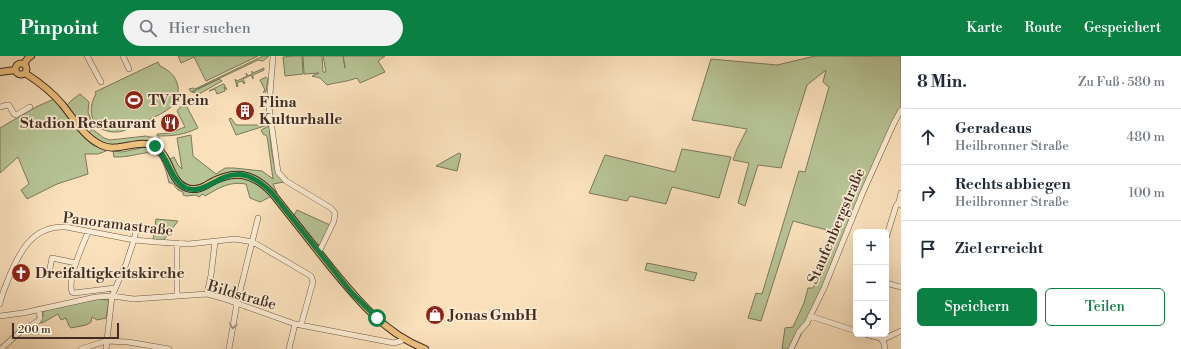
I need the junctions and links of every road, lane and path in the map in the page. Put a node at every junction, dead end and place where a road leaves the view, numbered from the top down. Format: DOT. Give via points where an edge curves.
graph roads {
  1 [pos="31,56"];
  2 [pos="87,56"];
  3 [pos="123,56"];
  4 [pos="273,56"];
  5 [pos="24,64"];
  6 [pos="129,69"];
  7 [pos="15,70"];
  8 [pos="0,72"];
  9 [pos="25,73"];
  10 [pos="101,82"];
  11 [pos="30,106"];
  12 [pos="0,107"];
  13 [pos="901,110"];
  14 [pos="901,193"];
  15 [pos="900,204"];
  16 [pos="258,218"];
  17 [pos="137,226"];
  18 [pos="889,229"];
  19 [pos="88,232"];
  20 [pos="134,240"];
  21 [pos="215,242"];
  22 [pos="253,242"];
  23 [pos="177,243"];
  24 [pos="319,252"];
  25 [pos="76,263"];
  26 [pos="50,268"];
  27 [pos="889,283"];
  28 [pos="901,287"];
  29 [pos="115,288"];
  30 [pos="207,294"];
  31 [pos="112,296"];
  32 [pos="177,296"];
  33 [pos="237,303"];
  34 [pos="0,304"];
  35 [pos="39,309"];
  36 [pos="0,316"];
  37 [pos="810,316"];
  38 [pos="295,324"];
  39 [pos="301,325"];
  40 [pos="853,330"];
  41 [pos="901,331"];
  42 [pos="875,337"];
  43 [pos="403,338"];
  44 [pos="881,339"];
  45 [pos="106,341"];
  46 [pos="147,347"];
  47 [pos="1,349"];
  48 [pos="81,349"];
  49 [pos="106,349"];
  50 [pos="169,349"];
  51 [pos="229,349"];
  52 [pos="289,349"];
  53 [pos="425,349"];
  54 [pos="791,349"];
  55 [pos="885,349"];
  1 -- 5 [label="main road"];
  2 -- 10 [label="street"];
  3 -- 6 [label="street"];
  4 -- 24 [label="street" via="269,97 278,172 286,181 331,208 335,214"];
  5 -- 7 [label="main road" via="17,64"];
  5 -- 9 [label="main road"];
  7 -- 8 [label="main road"];
  7 -- 9 [label="main road" via="19,74"];
  9 -- 24 [label="main road" via="43,85 85,133 102,146 155,146 160,150 175,178 186,188 198,189 232,175 256,179 272,193"];
  11 -- 12 [label="street" via="16,115 9,105"];
  13 -- 37 [label="street, Staufenbergstraße"];
  14 -- 15 [label="street"];
  15 -- 18 [label="street" via="896,206"];
  16 -- 22 [label="street"];
  17 -- 20 [label="street"];
  19 -- 20 [label="street, Panoramastraße"];
  19 -- 25 [label="street"];
  19 -- 34 [label="street, Panoramastraße" via="58,227 37,234 14,264"];
  20 -- 23 [label="street, Panoramastraße"];
  20 -- 29 [label="street"];
  21 -- 22 [label="street, Panoramastraße" via="235,239"];
  21 -- 23 [label="street, Panoramastraße"];
  21 -- 30 [label="street"];
  22 -- 33 [label="street"];
  22 -- 39 [label="street" via="311,276 313,282"];
  23 -- 32 [label="street"];
  24 -- 43 [label="main road" via="367,310"];
  25 -- 26 [label="street" via="52,258"];
  25 -- 29 [label="street" via="71,282 72,292"];
  27 -- 28 [label="street"];
  29 -- 31 [label="street"];
  30 -- 32 [label="street, Bildstraße"];
  30 -- 33 [label="street, Bildstraße"];
  31 -- 32 [label="street, Bildstraße" via="134,299"];
  31 -- 35 [label="street, Bildstraße"];
  31 -- 45 [label="street"];
  33 -- 38 [label="street, Bildstraße"];
  33 -- 51 [label="street, one-way"];
  35 -- 36 [label="street, Bildstraße"];
  35 -- 47 [label="street" via="38,321 20,332"];
  37 -- 40 [label="street"];
  37 -- 54 [label="street, Staufenbergstraße"];
  38 -- 39 [label="street, Bildstraße"];
  38 -- 52 [label="street"];
  39 -- 43 [label="street, Bildstraße" via="394,343"];
  41 -- 44 [label="street"];
  42 -- 44 [label="street"];
  43 -- 53 [label="main road"];
  44 -- 55 [label="street"];
  45 -- 46 [label="street" via="128,342"];
  45 -- 48 [label="street"];
  45 -- 49 [label="street"];
  46 -- 50 [label="street"];
}
